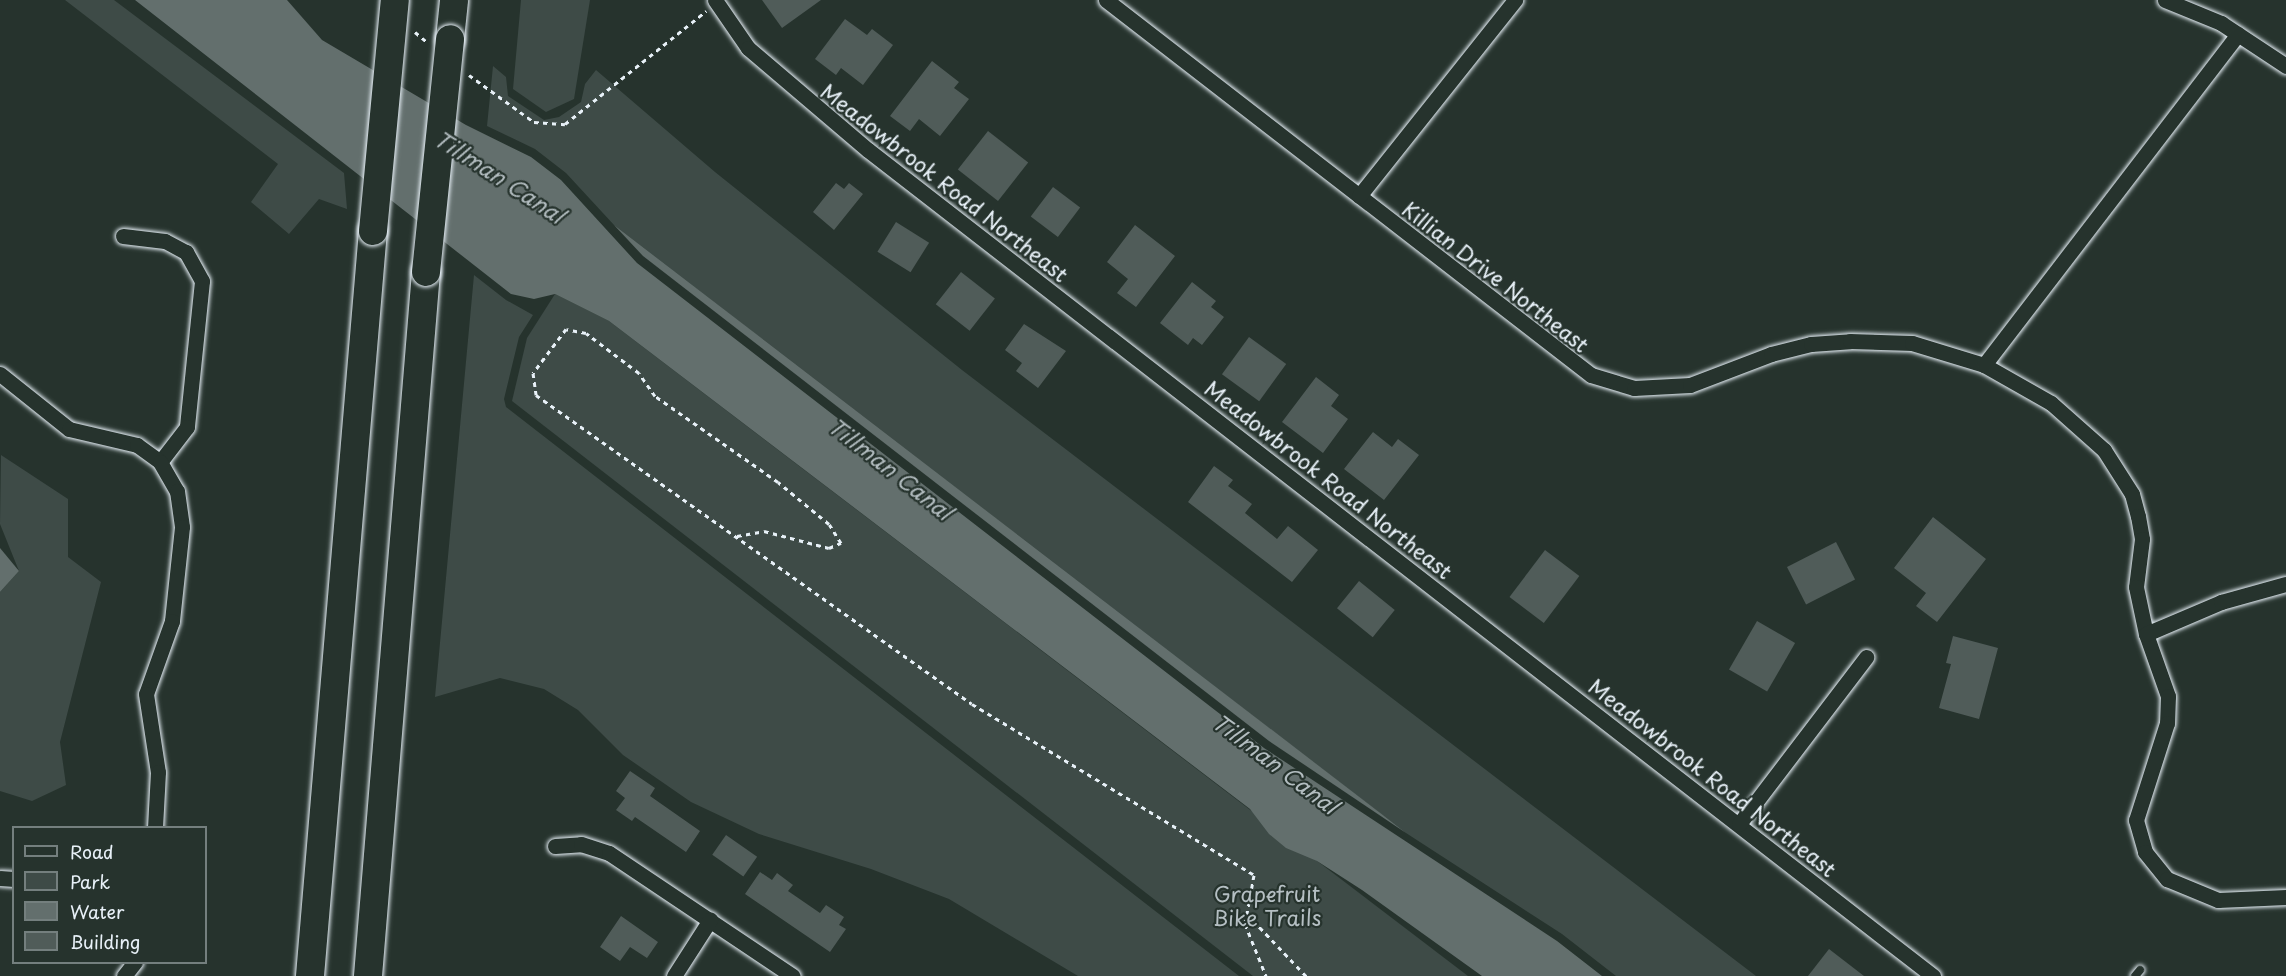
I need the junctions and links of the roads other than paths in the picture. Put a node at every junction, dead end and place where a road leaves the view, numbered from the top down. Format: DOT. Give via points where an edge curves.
graph roads {
  1 [pos="395,0"];
  2 [pos="454,0"];
  3 [pos="1106,0"];
  4 [pos="1515,0"];
  5 [pos="2165,0"];
  6 [pos="716,1"];
  7 [pos="2238,34"];
  8 [pos="2286,66"];
  9 [pos="1359,196"];
  10 [pos="123,236"];
  11 [pos="1984,365"];
  12 [pos="0,374"];
  13 [pos="160,462"];
  14 [pos="2286,584"];
  15 [pos="2146,634"];
  16 [pos="1866,657"];
  17 [pos="1739,824"];
  18 [pos="154,826"];
  19 [pos="555,846"];
  20 [pos="2286,897"];
  21 [pos="710,920"];
  22 [pos="134,964"];
  23 [pos="124,976"];
  24 [pos="310,976"];
  25 [pos="368,976"];
  26 [pos="674,976"];
  27 [pos="793,976"];
  28 [pos="1934,976"];
  1 -- 24 [label="highway, bridge"];
  2 -- 25 [label="highway, bridge" via="444,45"];
  3 -- 9 [label="street, Killian Drive Northeast"];
  4 -- 9 [label="street"];
  5 -- 7 [label="street"];
  6 -- 17 [label="street, Meadowbrook Road Northeast" via="748,48 868,150"];
  7 -- 8 [label="street"];
  7 -- 11 [label="street"];
  9 -- 11 [label="street, Killian Drive Northeast" via="1562,355 1592,375 1634,388 1690,385 1771,354 1850,340 1912,343"];
  10 -- 13 [label="street" via="165,241 186,252 202,280 187,428"];
  11 -- 15 [label="street, Killian Drive Northeast" via="2051,403 2104,450 2119,471 2138,516 2142,538 2136,587"];
  12 -- 13 [label="street" via="69,429 136,445"];
  13 -- 18 [label="street" via="177,491 182,527 172,621 146,694 158,772"];
  14 -- 15 [label="street" via="2221,603"];
  15 -- 20 [label="street, Killian Drive Northeast" via="2168,696 2167,723 2136,820 2145,852 2167,879 2218,900"];
  16 -- 17 [label="street"];
  17 -- 28 [label="street, Meadowbrook Road Northeast"];
  19 -- 21 [label="street" via="581,844 609,853"];
  21 -- 26 [label="street"];
  21 -- 27 [label="street"];
  22 -- 23 [label="street"];
}
